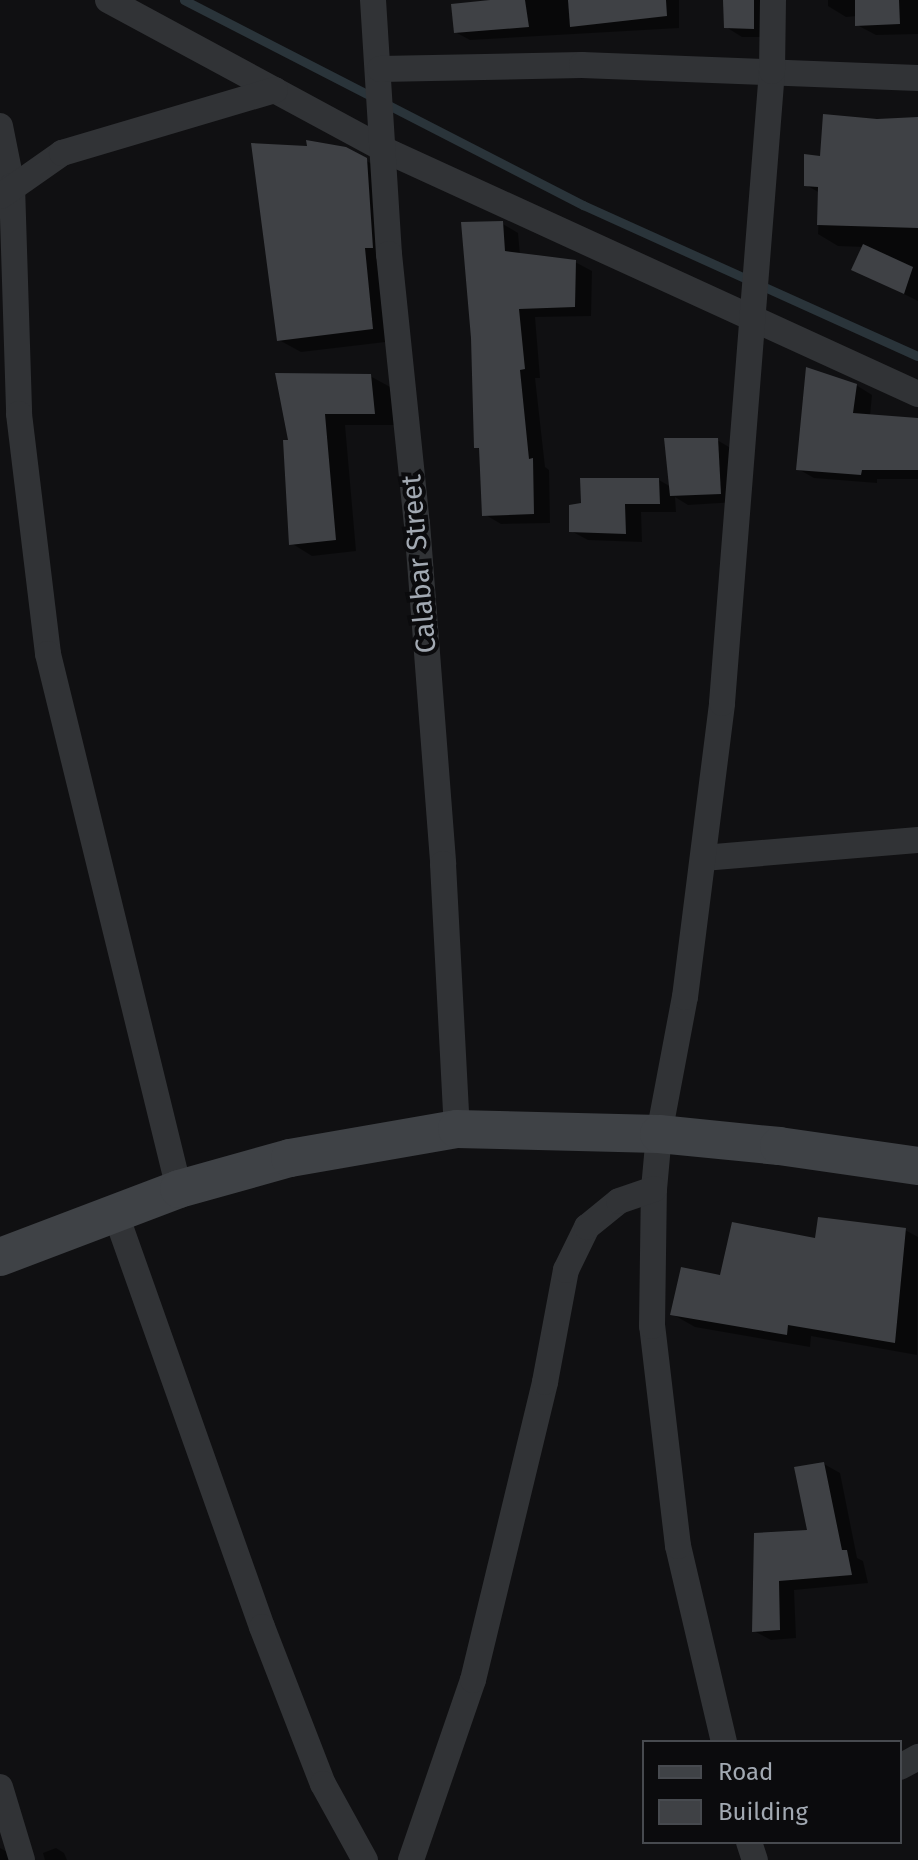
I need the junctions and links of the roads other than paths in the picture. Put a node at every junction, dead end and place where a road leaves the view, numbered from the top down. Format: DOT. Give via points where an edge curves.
graph roads {
  1 [pos="108,0"];
  2 [pos="373,0"];
  3 [pos="773,0"];
  4 [pos="380,69"];
  5 [pos="772,71"];
  6 [pos="918,78"];
  7 [pos="275,90"];
  8 [pos="0,126"];
  9 [pos="384,141"];
  10 [pos="6,192"];
  11 [pos="753,310"];
  12 [pos="918,394"];
  13 [pos="918,840"];
  14 [pos="703,858"];
  15 [pos="457,1129"];
  16 [pos="659,1134"];
  17 [pos="918,1166"];
  18 [pos="179,1189"];
  19 [pos="654,1189"];
  20 [pos="115,1212"];
  21 [pos="0,1257"];
  22 [pos="724,1740"];
  23 [pos="0,1787"];
  24 [pos="22,1860"];
  25 [pos="365,1860"];
  26 [pos="411,1860"];
  1 -- 7 [label="street"];
  2 -- 4 [label="street, Calabar Street"];
  3 -- 5 [label="street"];
  4 -- 5 [label="street" via="582,65"];
  4 -- 9 [label="street, Calabar Street"];
  5 -- 6 [label="street"];
  5 -- 11 [label="street"];
  7 -- 9 [label="street"];
  7 -- 10 [label="street" via="62,153"];
  8 -- 10 [label="street"];
  9 -- 11 [label="street"];
  9 -- 15 [label="street, Calabar Street" via="389,254 417,523 443,864"];
  10 -- 18 [label="street" via="19,414 48,654"];
  11 -- 12 [label="street"];
  11 -- 14 [label="street" via="722,703"];
  13 -- 14 [label="street"];
  14 -- 16 [label="street" via="685,997"];
  15 -- 16 [label="street"];
  15 -- 18 [label="street" via="290,1158"];
  16 -- 17 [label="street"];
  16 -- 19 [label="street"];
  18 -- 20 [label="street"];
  19 -- 22 [label="street" via="652,1326 678,1546"];
  19 -- 26 [label="street" via="619,1201 587,1227 566,1270 545,1382 473,1680"];
  20 -- 21 [label="street"];
  20 -- 25 [label="street" via="273,1656 323,1784"];
  23 -- 24 [label="street"];
}
